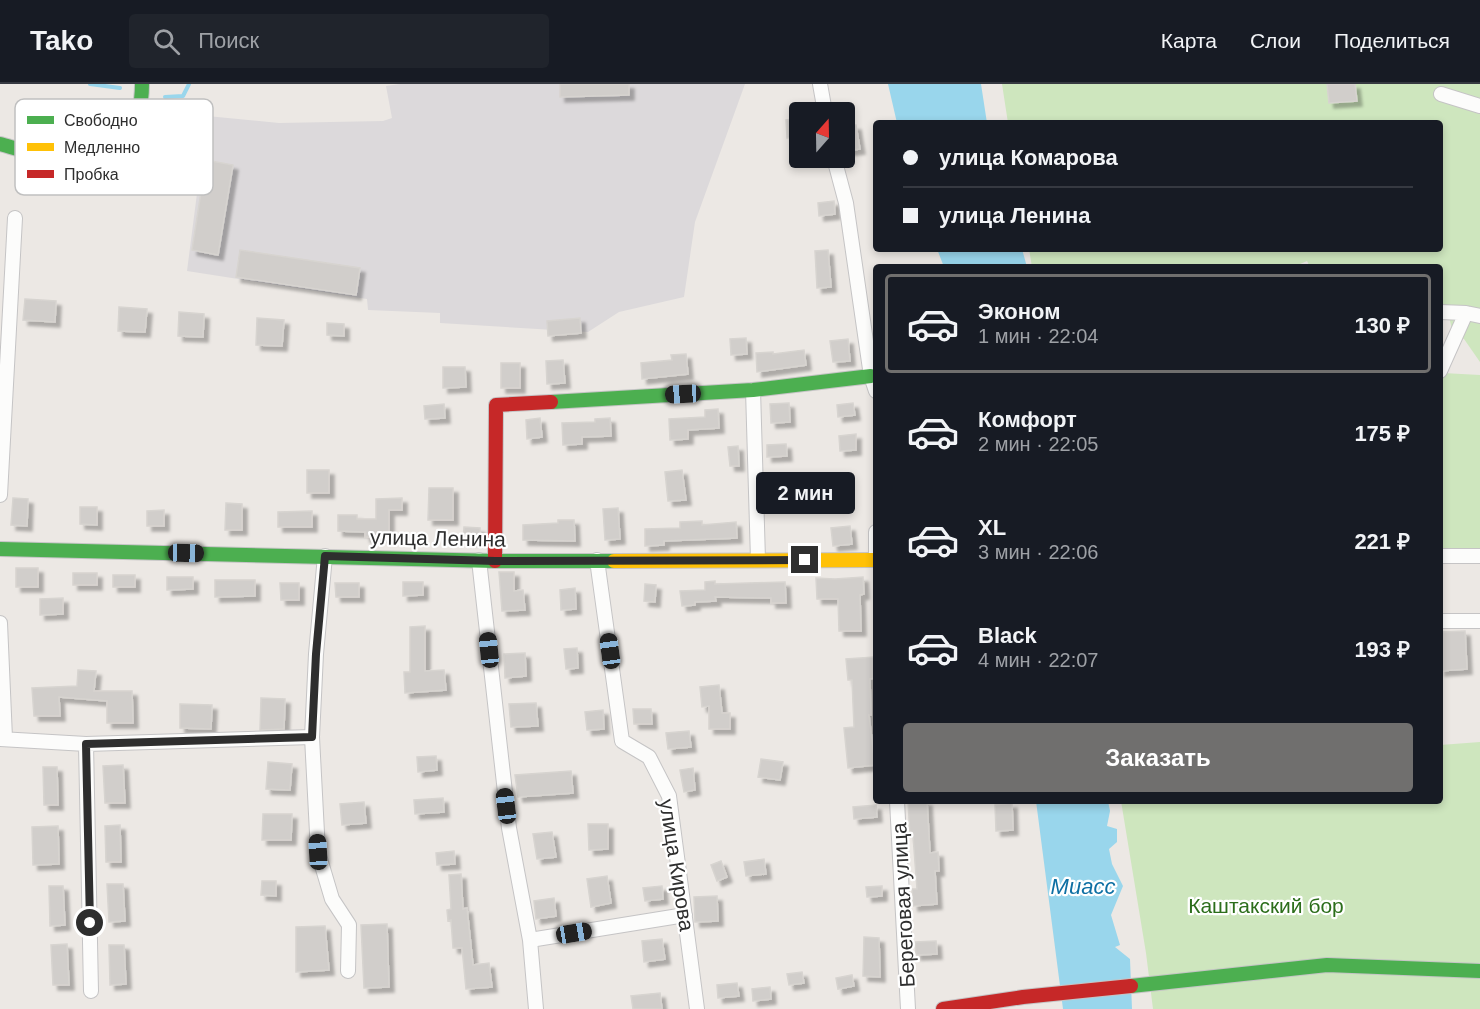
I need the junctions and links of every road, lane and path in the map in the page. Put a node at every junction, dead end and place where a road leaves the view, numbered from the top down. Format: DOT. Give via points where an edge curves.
graph roads {
  1 [pos="142,84"];
  2 [pos="819,84"];
  3 [pos="1441,94"];
  4 [pos="143,99"];
  5 [pos="823,102"];
  6 [pos="1480,106"];
  7 [pos="0,144"];
  8 [pos="15,148"];
  9 [pos="837,168"];
  10 [pos="15,218"];
  11 [pos="1443,312"];
  12 [pos="1473,314"];
  13 [pos="1443,366"];
  14 [pos="871,376"];
  15 [pos="873,382"];
  16 [pos="753,390"];
  17 [pos="0,495"];
  18 [pos="0,549"];
  19 [pos="325,556"];
  20 [pos="1443,556"];
  21 [pos="1480,556"];
  22 [pos="478,560"];
  23 [pos="597,560"];
  24 [pos="758,560"];
  25 [pos="873,560"];
  26 [pos="495,561"];
  27 [pos="1443,621"];
  28 [pos="1480,621"];
  29 [pos="0,623"];
  30 [pos="312,737"];
  31 [pos="2,738"];
  32 [pos="86,744"];
  33 [pos="897,804"];
  34 [pos="685,915"];
  35 [pos="530,940"];
  36 [pos="348,971"];
  37 [pos="1480,971"];
  38 [pos="91,991"];
  39 [pos="536,1009"];
  40 [pos="697,1009"];
  41 [pos="908,1009"];
  42 [pos="943,1009"];
  1 -- 4 [label="street"];
  2 -- 5 [label="street"];
  3 -- 6 [label="street"];
  7 -- 8 [label="street"];
  9 -- 14 [label="street" via="846,203"];
  10 -- 17 [label="street"];
  11 -- 12 [label="street"];
  12 -- 13 [label="street"];
  14 -- 15 [label="street"];
  14 -- 16 [label="street"];
  16 -- 24 [label="street"];
  16 -- 26 [label="street" via="496,405"];
  18 -- 19 [label="street, улица Ленина"];
  19 -- 22 [label="street, улица Ленина"];
  19 -- 30 [label="street"];
  20 -- 21 [label="street"];
  22 -- 26 [label="street, улица Ленина"];
  22 -- 35 [label="street" via="509,828"];
  23 -- 24 [label="street, улица Ленина"];
  23 -- 26 [label="street, улица Ленина"];
  23 -- 34 [label="street, улица Кирова" via="622,741 649,757 669,796"];
  24 -- 25 [label="street, улица Ленина"];
  27 -- 28 [label="street"];
  29 -- 31 [label="street"];
  30 -- 32 [label="street"];
  30 -- 36 [label="street" via="318,852 332,899 349,925"];
  31 -- 32 [label="street"];
  32 -- 38 [label="street"];
  33 -- 41 [label="street, Береговая улица"];
  34 -- 35 [label="street"];
  34 -- 40 [label="street, улица Кирова"];
  35 -- 39 [label="street"];
  37 -- 42 [label="street" via="1327,965"];
}
